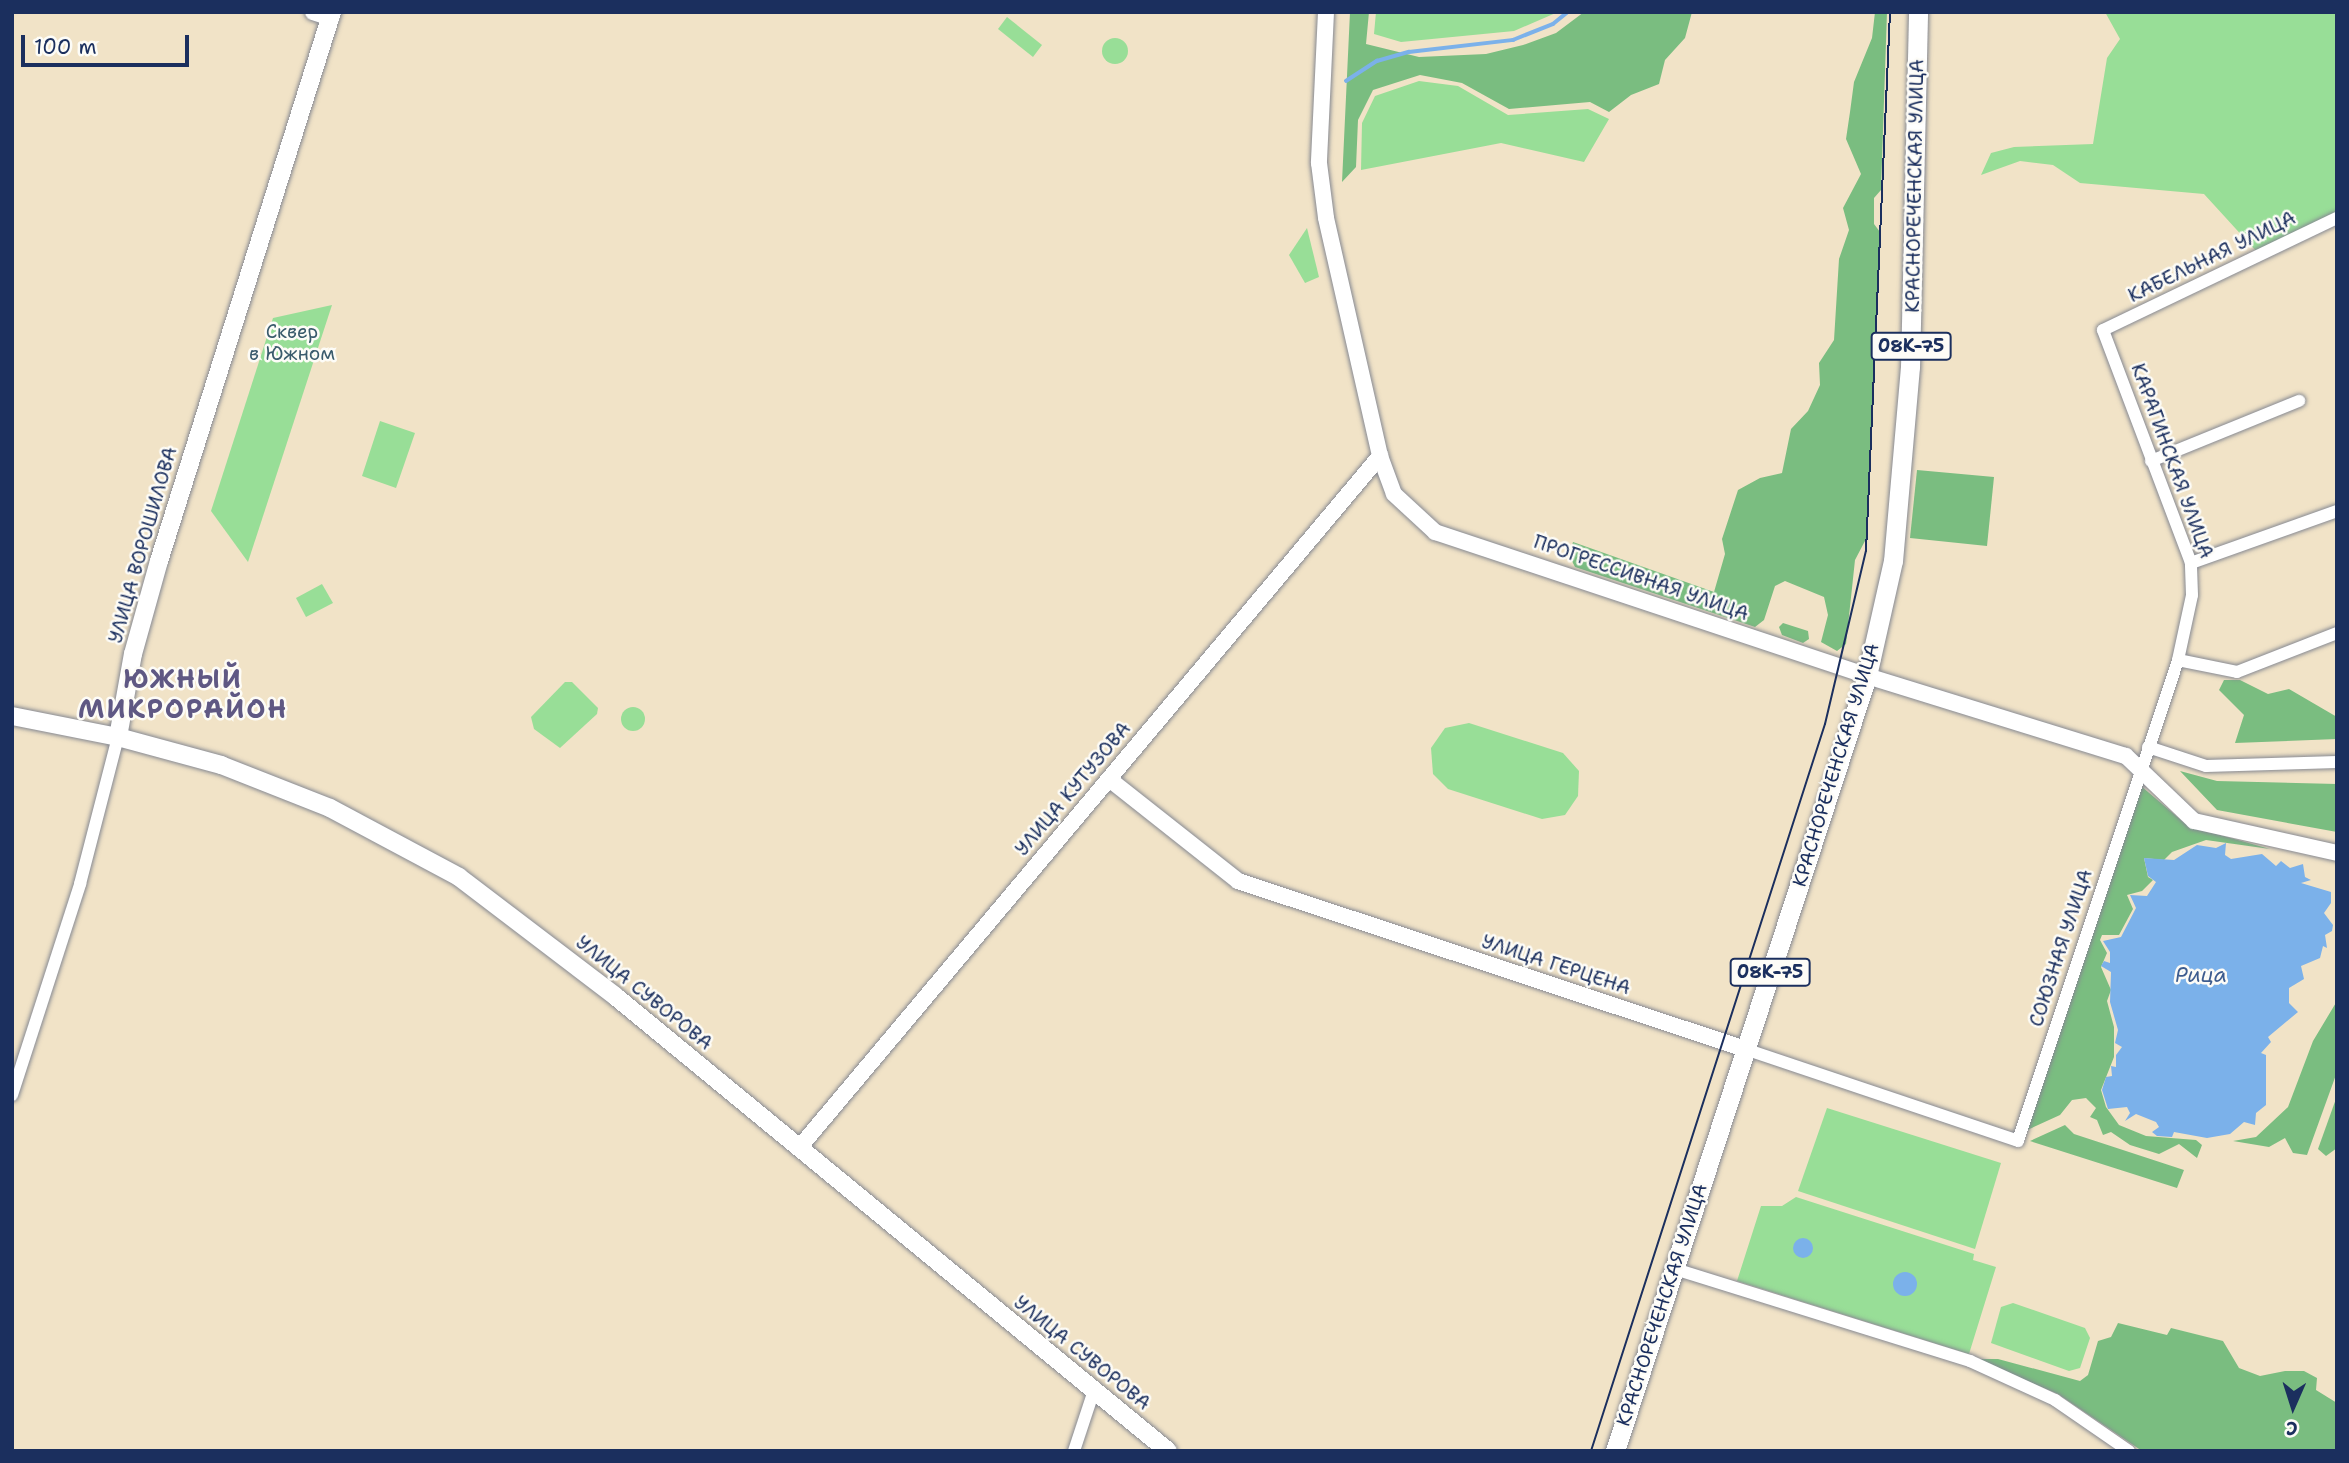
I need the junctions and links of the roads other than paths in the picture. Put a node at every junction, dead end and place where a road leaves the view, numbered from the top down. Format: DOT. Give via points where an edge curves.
graph roads {
  1 [pos="1326,12"];
  2 [pos="1919,12"];
  3 [pos="325,14"];
  4 [pos="2337,218"];
  5 [pos="2103,330"];
  6 [pos="2299,401"];
  7 [pos="1380,456"];
  8 [pos="2151,461"];
  9 [pos="2337,511"];
  10 [pos="2191,562"];
  11 [pos="2337,633"];
  12 [pos="2178,660"];
  13 [pos="1867,676"];
  14 [pos="12,716"];
  15 [pos="118,737"];
  16 [pos="2148,747"];
  17 [pos="2337,762"];
  18 [pos="2141,768"];
  19 [pos="1109,779"];
  20 [pos="2337,853"];
  21 [pos="1745,1049"];
  22 [pos="12,1095"];
  23 [pos="2018,1141"];
  24 [pos="799,1148"];
  25 [pos="1675,1269"];
  26 [pos="1094,1390"];
  27 [pos="1074,1451"];
  28 [pos="1168,1451"];
  29 [pos="1615,1451"];
  30 [pos="2129,1451"];
  1 -- 7 [label="street, ПРОГРЕССИВНАЯ УЛИЦА" via="1322,195"];
  2 -- 13 [label="main road, КРАСНОРЕЧЕНСКАЯ УЛИЦА / 08К-75" via="1905,455 1893,561"];
  3 -- 15 [label="main road, УЛИЦА ВОРОШИЛОВА" via="163,549 133,654"];
  4 -- 5 [label="street, КАБЕЛЬНАЯ УЛИЦА"];
  5 -- 8 [label="street, КАРАГИНСКАЯ УЛИЦА"];
  6 -- 8 [label="street"];
  7 -- 13 [label="street, ПРОГРЕССИВНАЯ УЛИЦА" via="1394,494 1435,532"];
  7 -- 19 [label="street, УЛИЦА КУТУЗОВА"];
  8 -- 10 [label="street, КАРАГИНСКАЯ УЛИЦА"];
  9 -- 10 [label="street"];
  10 -- 12 [label="street, КАРАГИНСКАЯ УЛИЦА" via="2192,595"];
  11 -- 12 [label="street" via="2237,672"];
  12 -- 16 [label="street, КАРАГИНСКАЯ УЛИЦА"];
  13 -- 18 [label="street, ПРОГРЕССИВНАЯ УЛИЦА" via="2126,756"];
  13 -- 21 [label="main road, КРАСНОРЕЧЕНСКАЯ УЛИЦА / 08К-75"];
  14 -- 15 [label="main road, УЛИЦА СУВОРОВА"];
  15 -- 22 [label="street, УЛИЦА ВОРОШИЛОВА" via="80,884"];
  15 -- 24 [label="main road, УЛИЦА СУВОРОВА" via="221,765 330,808 459,877 544,938"];
  16 -- 17 [label="street" via="2206,766"];
  16 -- 18 [label="street, КАРАГИНСКАЯ УЛИЦА"];
  18 -- 20 [label="street, ПРОГРЕССИВНАЯ УЛИЦА" via="2165,798 2194,821"];
  18 -- 23 [label="street, СОЮЗНАЯ УЛИЦА"];
  19 -- 21 [label="street, УЛИЦА ГЕРЦЕНА" via="1238,881"];
  19 -- 24 [label="street, УЛИЦА КУТУЗОВА"];
  21 -- 23 [label="street, УЛИЦА ГЕРЦЕНА"];
  21 -- 25 [label="main road, КРАСНОРЕЧЕНСКАЯ УЛИЦА / 08К-75"];
  24 -- 26 [label="main road, УЛИЦА СУВОРОВА"];
  25 -- 29 [label="main road, КРАСНОРЕЧЕНСКАЯ УЛИЦА / 08К-75"];
  25 -- 30 [label="street" via="1970,1362 2055,1400"];
  26 -- 27 [label="street"];
  26 -- 28 [label="main road, УЛИЦА СУВОРОВА"];
}
